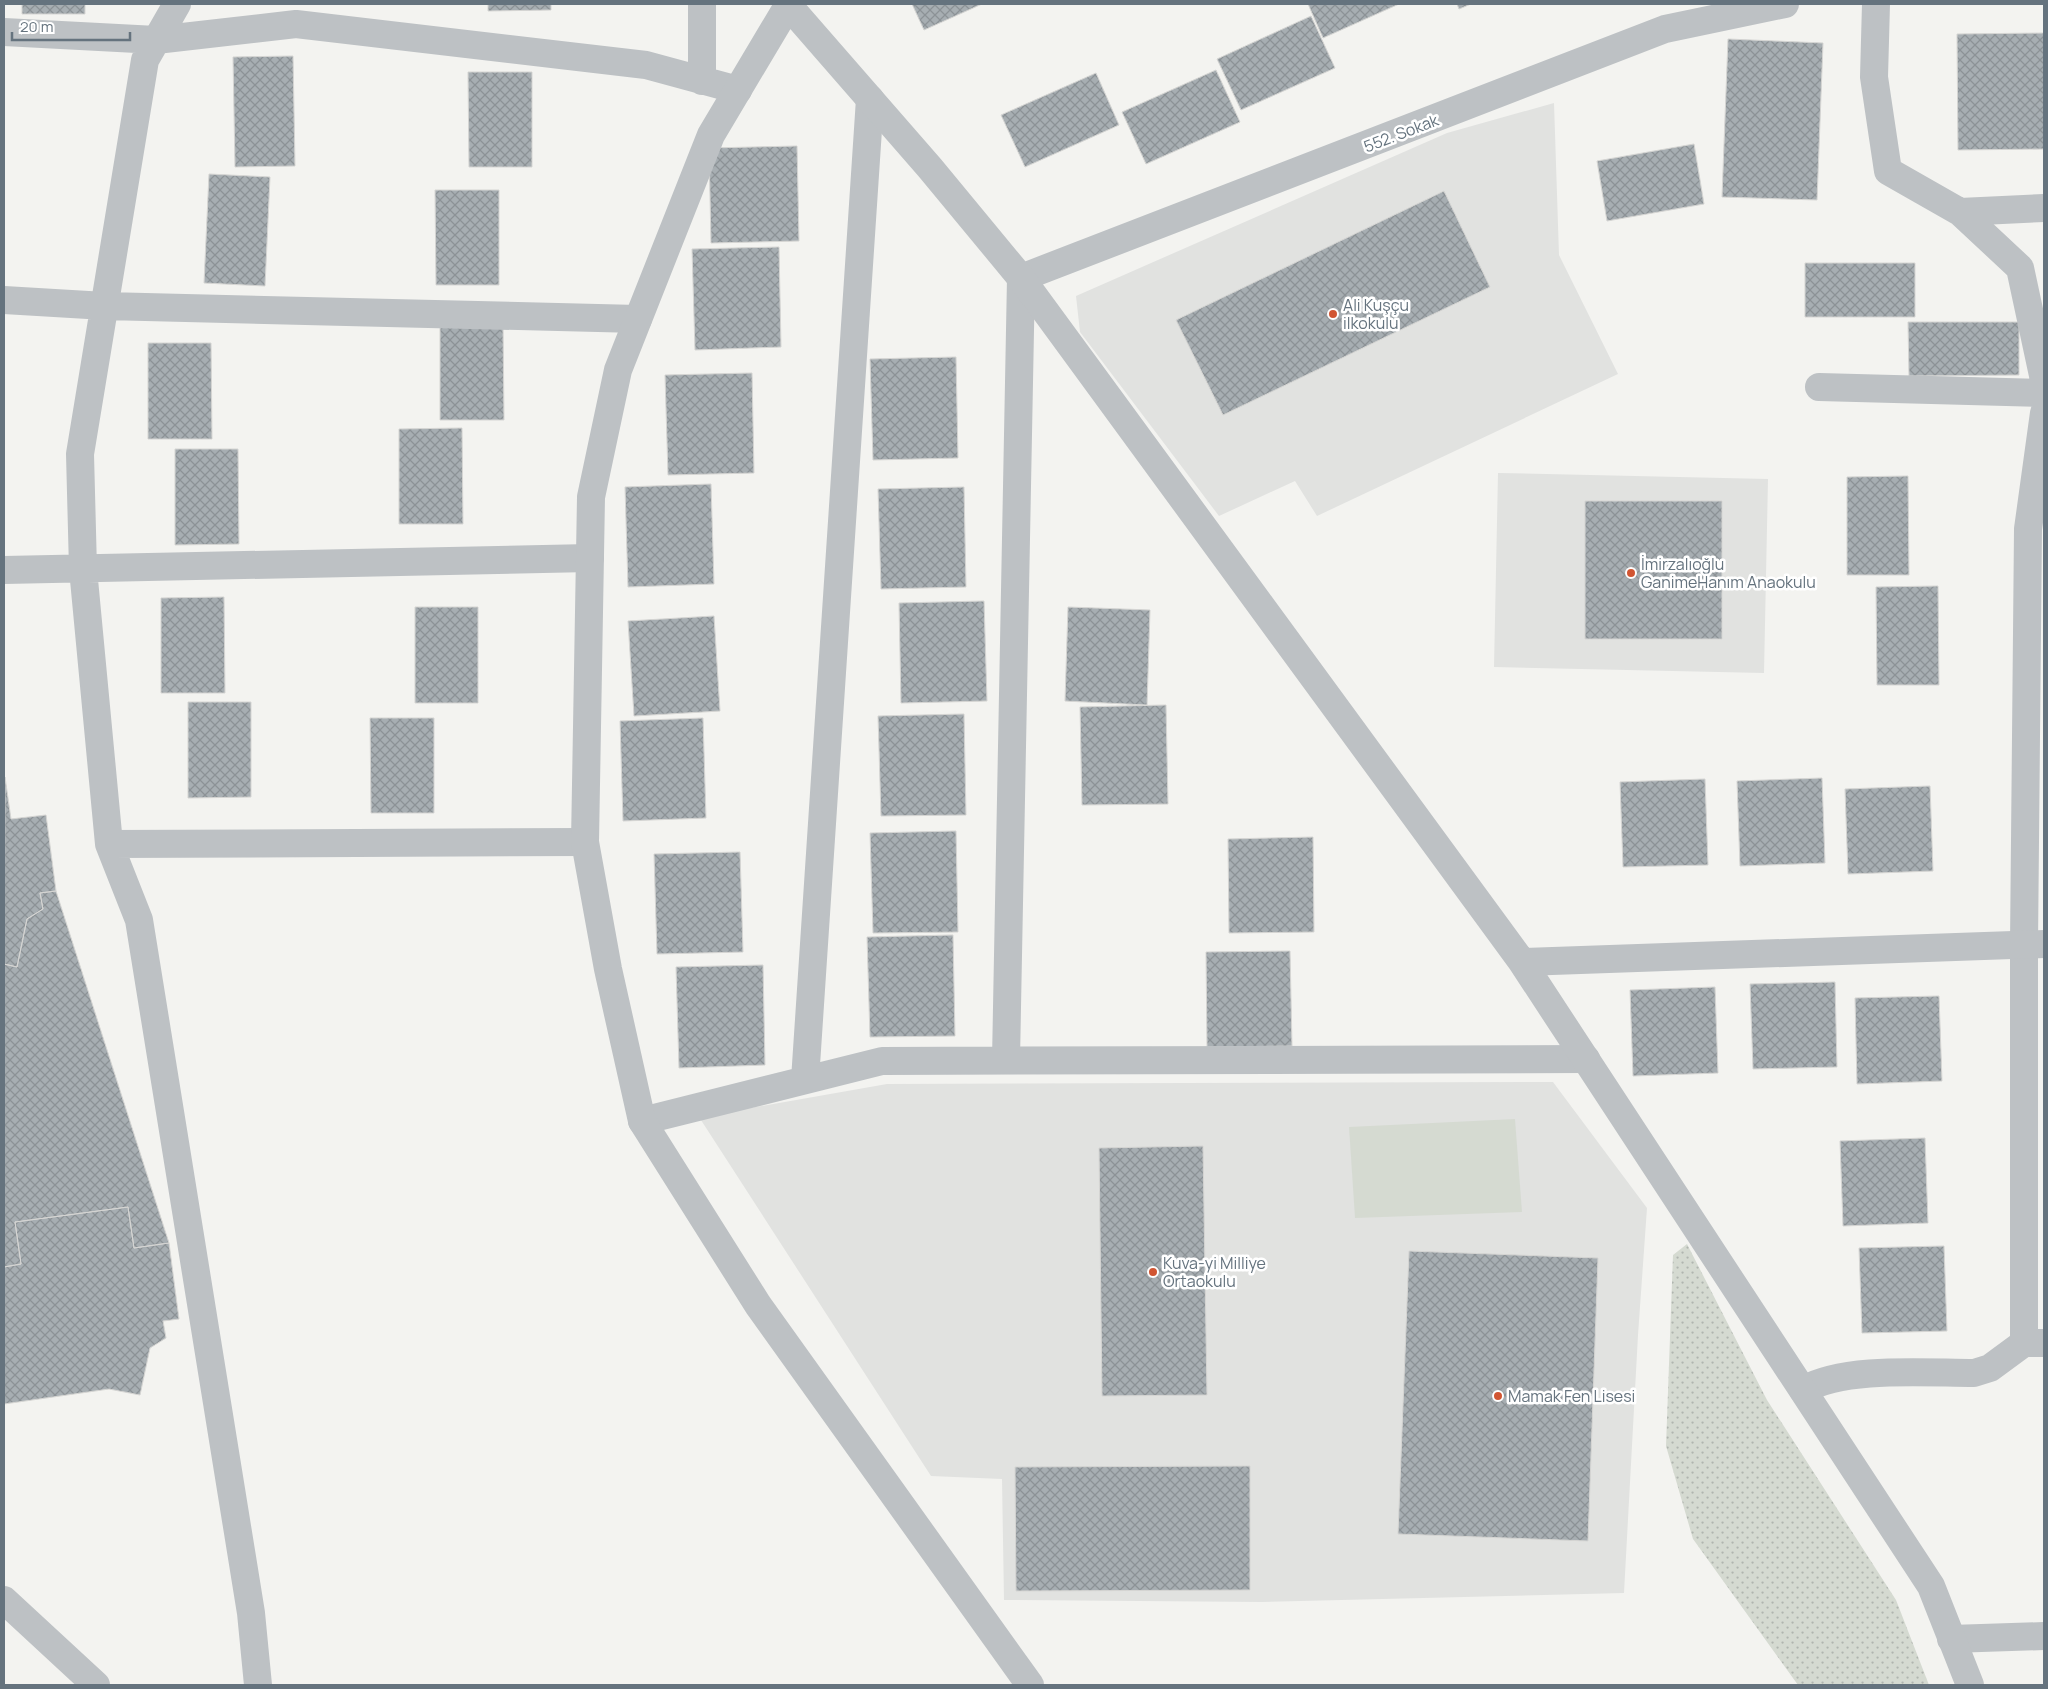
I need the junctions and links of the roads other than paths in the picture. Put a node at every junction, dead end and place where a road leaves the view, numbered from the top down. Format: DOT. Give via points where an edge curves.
graph roads {
  1 [pos="177,4"];
  2 [pos="702,4"];
  3 [pos="789,4"];
  4 [pos="1785,4"];
  5 [pos="1876,4"];
  6 [pos="4,32"];
  7 [pos="156,40"];
  8 [pos="702,81"];
  9 [pos="738,90"];
  10 [pos="870,100"];
  11 [pos="2044,208"];
  12 [pos="1960,212"];
  13 [pos="1021,278"];
  14 [pos="4,300"];
  15 [pos="105,306"];
  16 [pos="638,319"];
  17 [pos="2044,380"];
  18 [pos="1819,387"];
  19 [pos="2044,393"];
  20 [pos="2044,412"];
  21 [pos="2036,529"];
  22 [pos="590,558"];
  23 [pos="4,570"];
  24 [pos="83,570"];
  25 [pos="585,842"];
  26 [pos="109,844"];
  27 [pos="2034,945"];
  28 [pos="1522,962"];
  29 [pos="1586,1059"];
  30 [pos="1006,1060"];
  31 [pos="805,1080"];
  32 [pos="642,1121"];
  33 [pos="2034,1343"];
  34 [pos="1803,1390"];
  35 [pos="4,1600"];
  36 [pos="2044,1636"];
  37 [pos="1952,1639"];
  38 [pos="96,1685"];
  39 [pos="258,1685"];
  40 [pos="1030,1685"];
  41 [pos="1970,1685"];
  1 -- 7 [label="street"];
  2 -- 8 [label="street"];
  3 -- 9 [label="street"];
  3 -- 10 [label="street"];
  4 -- 13 [label="street, 552. Sokak" via="1665,29"];
  5 -- 12 [label="street" via="1874,77 1888,171"];
  6 -- 7 [label="street"];
  7 -- 8 [label="street" via="296,24 646,65"];
  7 -- 15 [label="street" via="145,60"];
  8 -- 9 [label="street"];
  9 -- 16 [label="street" via="712,135"];
  10 -- 13 [label="street"];
  10 -- 31 [label="street"];
  11 -- 12 [label="street"];
  12 -- 17 [label="street" via="2020,268"];
  13 -- 28 [label="street"];
  13 -- 30 [label="street"];
  14 -- 15 [label="street"];
  15 -- 16 [label="street"];
  15 -- 24 [label="street" via="80,454"];
  16 -- 22 [label="street" via="618,370 591,497"];
  18 -- 19 [label="street"];
  20 -- 21 [label="street"];
  21 -- 27 [label="street"];
  22 -- 24 [label="street"];
  22 -- 25 [label="street"];
  23 -- 24 [label="street"];
  24 -- 26 [label="street"];
  25 -- 26 [label="street"];
  25 -- 32 [label="street" via="608,969"];
  26 -- 39 [label="street" via="139,920 249,1603"];
  27 -- 28 [label="street"];
  27 -- 33 [label="street"];
  28 -- 29 [label="street"];
  29 -- 30 [label="street"];
  29 -- 34 [label="street"];
  30 -- 31 [label="street" via="882,1061"];
  31 -- 32 [label="street"];
  32 -- 40 [label="street" via="758,1305"];
  33 -- 34 [label="street" via="1990,1368 1974,1373 1855,1374"];
  34 -- 37 [label="street" via="1931,1586"];
  35 -- 38 [label="street"];
  36 -- 37 [label="street"];
  37 -- 41 [label="street"];
}
